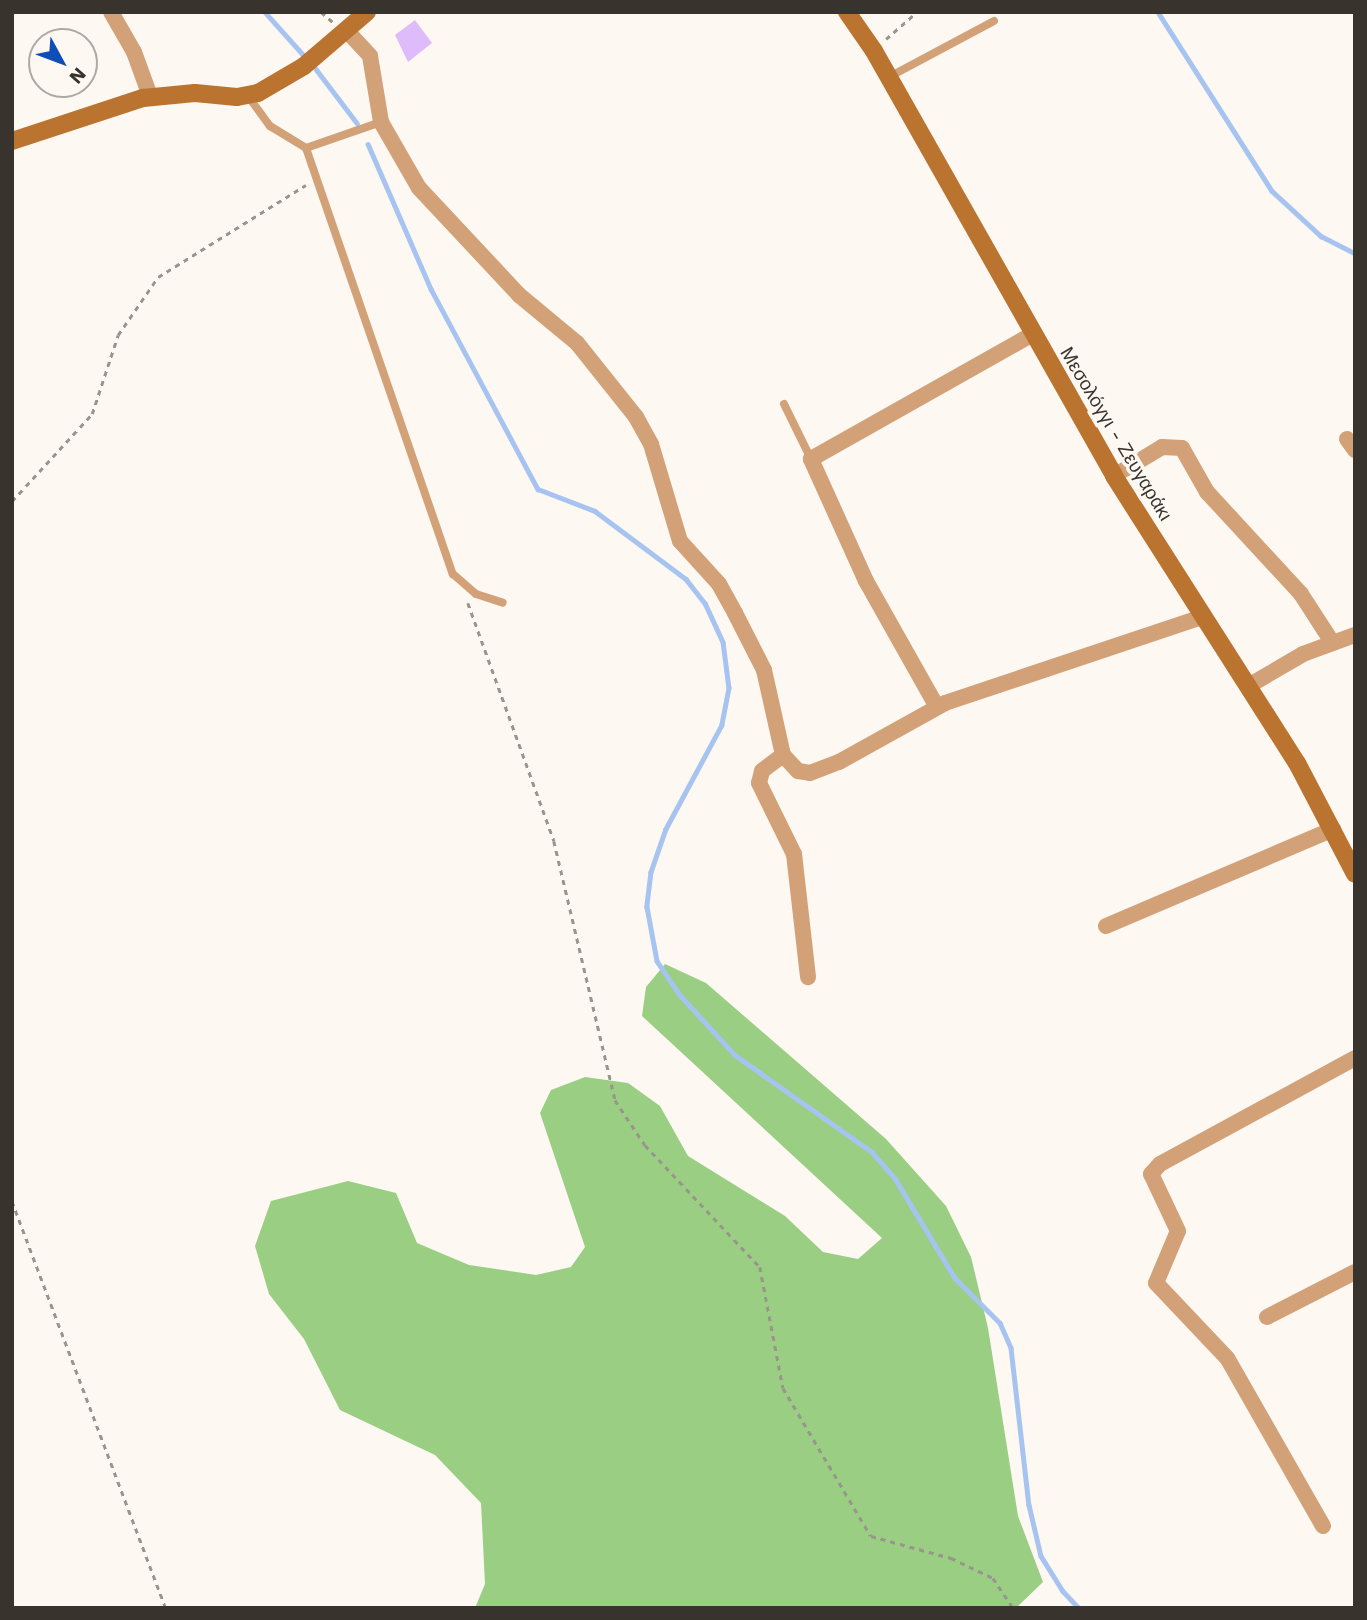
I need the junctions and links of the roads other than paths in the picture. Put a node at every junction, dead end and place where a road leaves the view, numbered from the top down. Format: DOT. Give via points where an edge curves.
graph roads {
  1 [pos="111,12"];
  2 [pos="367,12"];
  3 [pos="847,12"];
  4 [pos="994,21"];
  5 [pos="345,34"];
  6 [pos="888,78"];
  7 [pos="150,96"];
  8 [pos="248,96"];
  9 [pos="381,122"];
  10 [pos="12,141"];
  11 [pos="306,148"];
  12 [pos="1033,334"];
  13 [pos="783,404"];
  14 [pos="811,458"];
  15 [pos="1114,476"];
  16 [pos="503,603"];
  17 [pos="1202,617"];
  18 [pos="1355,635"];
  19 [pos="1332,642"];
  20 [pos="1250,685"];
  21 [pos="937,707"];
  22 [pos="783,755"];
  23 [pos="1333,829"];
  24 [pos="1355,874"];
  25 [pos="1106,926"];
  26 [pos="808,977"];
  27 [pos="1355,1058"];
  28 [pos="1355,1272"];
  29 [pos="1267,1317"];
  30 [pos="1323,1526"];
  1 -- 7 [label="street" via="134,52"];
  2 -- 5 [label="main road"];
  3 -- 6 [label="main road, Μεσολόγγι - Ζευγαράκι"];
  4 -- 6 [label="lane"];
  5 -- 8 [label="main road" via="279,83"];
  5 -- 9 [label="street" via="370,56"];
  6 -- 12 [label="main road, Μεσολόγγι - Ζευγαράκι"];
  7 -- 8 [label="main road"];
  7 -- 10 [label="main road"];
  8 -- 11 [label="lane" via="270,126"];
  9 -- 11 [label="lane"];
  9 -- 22 [label="street" via="438,212 519,295 577,343 636,417 651,444 680,541 719,584 764,670"];
  11 -- 16 [label="lane" via="442,548 462,586"];
  12 -- 14 [label="street"];
  12 -- 15 [label="main road, Μεσολόγγι - Ζευγαράκι"];
  13 -- 14 [label="lane"];
  14 -- 21 [label="street" via="866,581"];
  15 -- 17 [label="main road, Μεσολόγγι - Ζευγαράκι"];
  15 -- 19 [label="street" via="1162,447 1181,448 1207,492 1301,594"];
  17 -- 20 [label="main road, Μεσολόγγι - Ζευγαράκι"];
  17 -- 21 [label="street"];
  18 -- 19 [label="street"];
  19 -- 20 [label="street"];
  20 -- 23 [label="main road, Μεσολόγγι - Ζευγαράκι"];
  21 -- 22 [label="street" via="839,762 810,773 798,771"];
  22 -- 26 [label="street" via="762,771 759,783 794,854"];
  23 -- 24 [label="main road, Μεσολόγγι - Ζευγαράκι"];
  23 -- 25 [label="street"];
  27 -- 30 [label="street" via="1160,1164 1151,1174 1178,1231 1156,1283 1227,1358"];
  28 -- 29 [label="street"];
}
